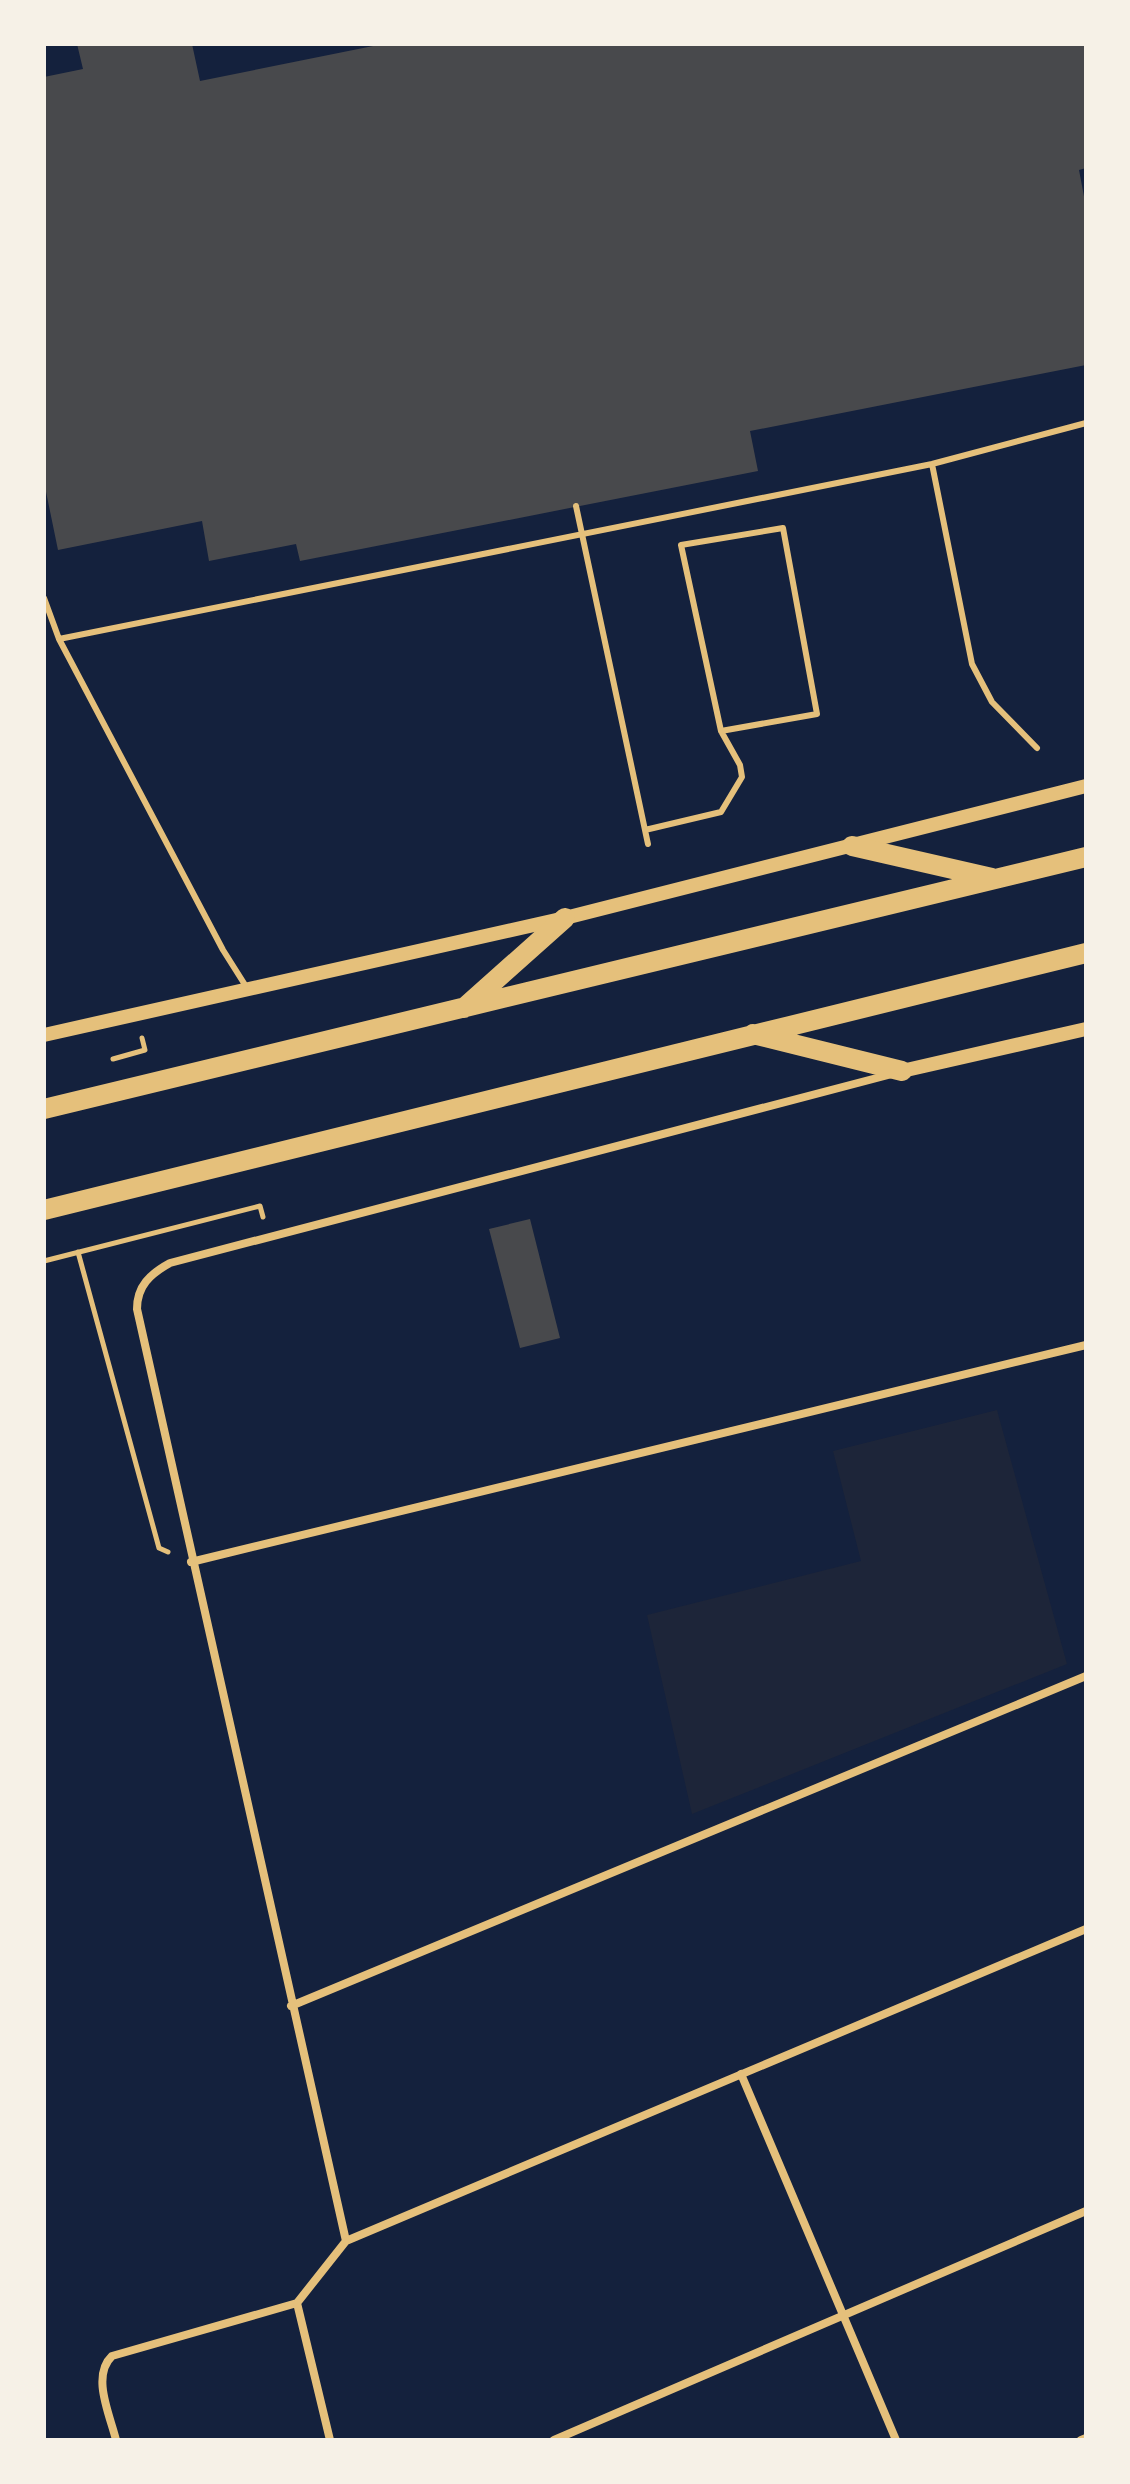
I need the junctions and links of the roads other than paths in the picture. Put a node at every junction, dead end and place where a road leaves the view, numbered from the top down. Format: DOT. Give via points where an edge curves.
graph roads {
  1 [pos="1086,423"];
  2 [pos="932,464"];
  3 [pos="576,506"];
  4 [pos="581,534"];
  5 [pos="44,598"];
  6 [pos="59,639"];
  7 [pos="721,731"];
  8 [pos="1037,748"];
  9 [pos="1086,786"];
  10 [pos="645,830"];
  11 [pos="648,844"];
  12 [pos="852,846"];
  13 [pos="1086,857"];
  14 [pos="996,879"];
  15 [pos="565,918"];
  16 [pos="1086,953"];
  17 [pos="248,989"];
  18 [pos="460,1011"];
  19 [pos="1086,1029"];
  20 [pos="749,1033"];
  21 [pos="44,1035"];
  22 [pos="902,1071"];
  23 [pos="44,1109"];
  24 [pos="44,1210"];
  25 [pos="1086,1345"];
  26 [pos="191,1562"];
  27 [pos="1086,1676"];
  28 [pos="1086,1929"];
  29 [pos="291,2006"];
  30 [pos="741,2074"];
  31 [pos="1086,2211"];
  32 [pos="346,2241"];
  33 [pos="297,2303"];
  34 [pos="843,2316"];
  35 [pos="116,2440"];
  36 [pos="330,2440"];
  37 [pos="554,2440"];
  38 [pos="896,2440"];
  1 -- 2 [label="lane"];
  2 -- 4 [label="lane"];
  2 -- 8 [label="lane" via="972,664 992,702"];
  3 -- 4 [label="lane"];
  4 -- 6 [label="lane"];
  4 -- 10 [label="lane"];
  5 -- 6 [label="lane"];
  6 -- 17 [label="lane"];
  7 -- 7 [label="lane" via="817,714 783,528 681,545"];
  7 -- 10 [label="lane" via="742,777 721,812"];
  9 -- 12 [label="street"];
  10 -- 11 [label="lane"];
  12 -- 14 [label="main road"];
  12 -- 15 [label="street"];
  13 -- 14 [label="main road"];
  14 -- 18 [label="main road"];
  15 -- 17 [label="street"];
  15 -- 18 [label="main road"];
  16 -- 20 [label="main road"];
  17 -- 21 [label="street"];
  18 -- 23 [label="main road"];
  19 -- 22 [label="street"];
  20 -- 22 [label="main road"];
  20 -- 24 [label="main road"];
  22 -- 26 [label="street" via="170,1263 147,1279 137,1293 137,1309"];
  25 -- 26 [label="street"];
  26 -- 29 [label="street"];
  27 -- 29 [label="street"];
  28 -- 30 [label="street"];
  29 -- 32 [label="street"];
  30 -- 32 [label="street"];
  30 -- 34 [label="street"];
  31 -- 34 [label="street"];
  32 -- 33 [label="street"];
  33 -- 35 [label="street" via="122,2352 104,2364 104,2392"];
  33 -- 36 [label="street"];
  34 -- 37 [label="street"];
  34 -- 38 [label="street"];
}
